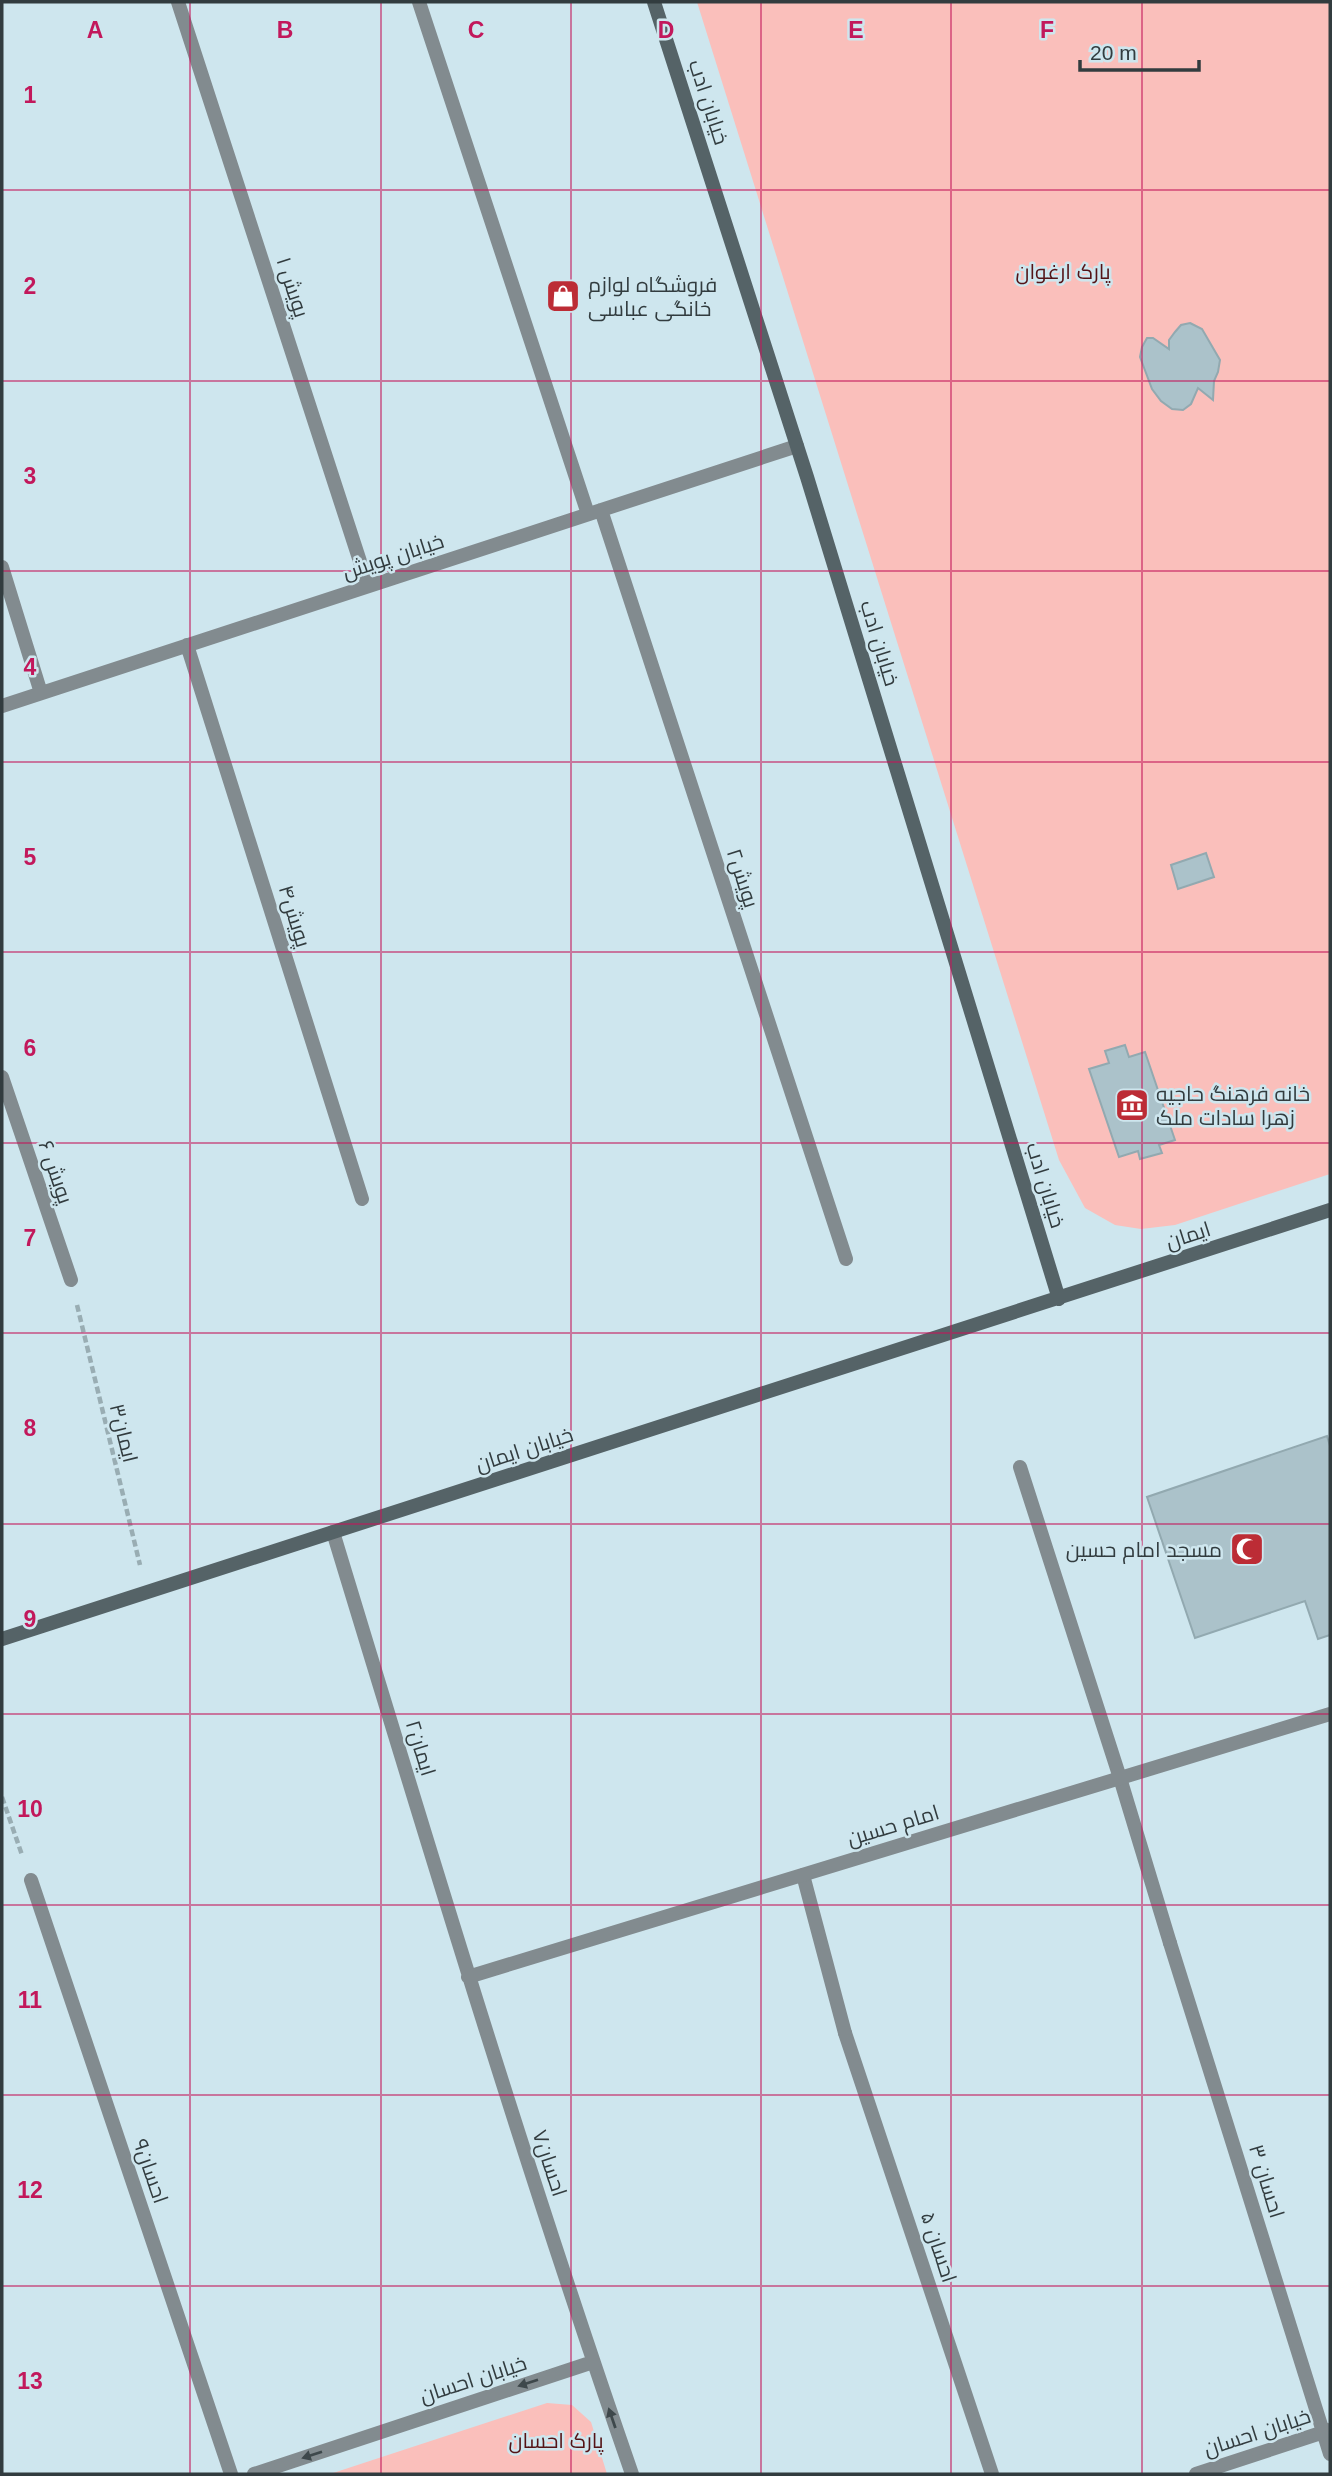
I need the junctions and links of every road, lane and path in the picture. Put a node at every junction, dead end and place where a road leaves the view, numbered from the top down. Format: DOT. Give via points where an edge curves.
graph roads {
  1 [pos="178,2"];
  2 [pos="419,2"];
  3 [pos="654,2"];
  4 [pos="797,446"];
  5 [pos="595,512"];
  6 [pos="2,567"];
  7 [pos="368,586"];
  8 [pos="187,645"];
  9 [pos="41,693"];
  10 [pos="2,706"];
  11 [pos="2,1077"];
  12 [pos="362,1199"];
  13 [pos="1330,1210"];
  14 [pos="846,1259"];
  15 [pos="71,1280"];
  16 [pos="1059,1299"];
  17 [pos="1020,1467"];
  18 [pos="333,1532"];
  19 [pos="147,1592"];
  20 [pos="2,1639"];
  21 [pos="1330,1714"];
  22 [pos="1120,1778"];
  23 [pos="2,1797"];
  24 [pos="803,1874"];
  25 [pos="31,1880"];
  26 [pos="468,1977"];
  27 [pos="593,2362"];
  28 [pos="1327,2431"];
  29 [pos="1330,2454"];
  30 [pos="231,2474"];
  31 [pos="254,2474"];
  32 [pos="632,2474"];
  33 [pos="992,2474"];
  34 [pos="1196,2474"];
  1 -- 7 [label="street, پویش ۱"];
  2 -- 5 [label="street, پویش۲"];
  3 -- 4 [label="street, خیابان ادب"];
  4 -- 5 [label="street, خیابان پویش"];
  4 -- 16 [label="street, خیابان ادب"];
  5 -- 7 [label="street, خیابان پویش"];
  5 -- 14 [label="street, پویش۲"];
  6 -- 9 [label="street"];
  7 -- 8 [label="street, خیابان پویش"];
  8 -- 9 [label="street, خیابان پویش"];
  8 -- 12 [label="street, پویش۴"];
  9 -- 10 [label="street, خیابان پویش"];
  11 -- 15 [label="street, پویش ۶"];
  13 -- 16 [label="street, ایمان"];
  15 -- 19 [label="path, ایمان۳"];
  16 -- 18 [label="street, خیابان ایمان"];
  17 -- 22 [label="street, احسان ۳"];
  18 -- 19 [label="street, خیابان ایمان"];
  18 -- 26 [label="street, ایمان۲"];
  19 -- 20 [label="street, خیابان ایمان"];
  21 -- 22 [label="street, امام حسین"];
  22 -- 24 [label="street, امام حسین"];
  22 -- 28 [label="street, احسان ۳"];
  23 -- 25 [label="path"];
  24 -- 26 [label="street, امام حسین"];
  24 -- 33 [label="street, احسان ۵" via="845,2034"];
  25 -- 30 [label="street, احسان۹"];
  26 -- 27 [label="street, احسان۷"];
  27 -- 31 [label="street, خیابان احسان, one-way"];
  32 -- 27 [label="street, one-way"];
  28 -- 29 [label="street, احسان ۳"];
  28 -- 34 [label="street, خیابان احسان"];
}
